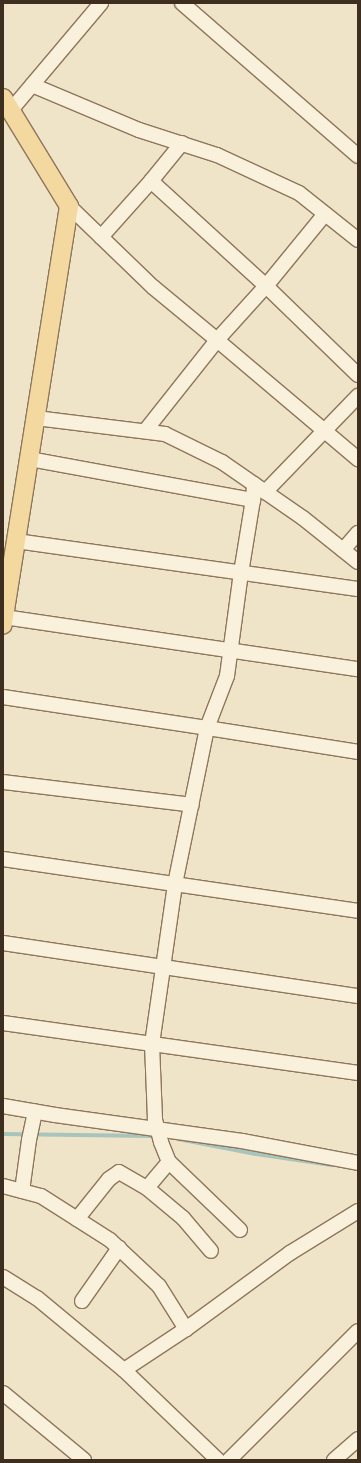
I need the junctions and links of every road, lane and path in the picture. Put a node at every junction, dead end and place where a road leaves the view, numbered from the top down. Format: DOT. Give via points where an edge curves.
graph roads {
  1 [pos="101,3"];
  2 [pos="182,3"];
  3 [pos="32,85"];
  4 [pos="7,104"];
  5 [pos="182,143"];
  6 [pos="358,156"];
  7 [pos="151,181"];
  8 [pos="69,206"];
  9 [pos="325,214"];
  10 [pos="101,237"];
  11 [pos="358,240"];
  12 [pos="266,286"];
  13 [pos="217,340"];
  14 [pos="358,375"];
  15 [pos="358,396"];
  16 [pos="36,418"];
  17 [pos="324,430"];
  18 [pos="144,431"];
  19 [pos="358,458"];
  20 [pos="29,459"];
  21 [pos="254,484"];
  22 [pos="266,492"];
  23 [pos="253,500"];
  24 [pos="358,533"];
  25 [pos="16,541"];
  26 [pos="343,550"];
  27 [pos="358,562"];
  28 [pos="241,573"];
  29 [pos="358,590"];
  30 [pos="4,621"];
  31 [pos="231,650"];
  32 [pos="358,669"];
  33 [pos="3,697"];
  34 [pos="208,728"];
  35 [pos="358,752"];
  36 [pos="3,782"];
  37 [pos="192,805"];
  38 [pos="3,859"];
  39 [pos="175,884"];
  40 [pos="358,911"];
  41 [pos="3,944"];
  42 [pos="164,967"];
  43 [pos="358,996"];
  44 [pos="3,1023"];
  45 [pos="152,1044"];
  46 [pos="358,1073"];
  47 [pos="3,1106"];
  48 [pos="34,1118"];
  49 [pos="157,1129"];
  50 [pos="169,1162"];
  51 [pos="358,1163"];
  52 [pos="3,1186"];
  53 [pos="147,1188"];
  54 [pos="22,1191"];
  55 [pos="358,1211"];
  56 [pos="77,1219"];
  57 [pos="240,1230"];
  58 [pos="119,1248"];
  59 [pos="211,1251"];
  60 [pos="3,1278"];
  61 [pos="82,1301"];
  62 [pos="186,1329"];
  63 [pos="358,1331"];
  64 [pos="124,1370"];
  65 [pos="3,1393"];
  66 [pos="358,1439"];
  67 [pos="84,1460"];
  68 [pos="218,1460"];
  69 [pos="229,1460"];
  70 [pos="334,1460"];
  1 -- 3 [label="street"];
  2 -- 6 [label="street"];
  3 -- 4 [label="street"];
  3 -- 5 [label="street" via="132,127"];
  4 -- 8 [label="main road"];
  5 -- 7 [label="street"];
  5 -- 9 [label="street" via="217,155 300,193"];
  7 -- 10 [label="street"];
  7 -- 12 [label="street"];
  8 -- 10 [label="street"];
  8 -- 16 [label="main road"];
  9 -- 11 [label="street"];
  9 -- 12 [label="street"];
  10 -- 13 [label="street" via="153,286"];
  12 -- 13 [label="street"];
  12 -- 14 [label="street"];
  13 -- 17 [label="street"];
  13 -- 18 [label="street"];
  15 -- 17 [label="street"];
  16 -- 18 [label="street"];
  16 -- 20 [label="main road"];
  17 -- 19 [label="street"];
  17 -- 22 [label="street"];
  18 -- 21 [label="street" via="165,434 222,462"];
  20 -- 23 [label="street"];
  20 -- 25 [label="main road"];
  21 -- 22 [label="street"];
  21 -- 23 [label="street"];
  22 -- 26 [label="street"];
  23 -- 28 [label="street"];
  24 -- 26 [label="street"];
  25 -- 28 [label="street"];
  25 -- 30 [label="main road"];
  26 -- 27 [label="street"];
  28 -- 29 [label="street"];
  28 -- 31 [label="street"];
  30 -- 31 [label="street"];
  31 -- 32 [label="street"];
  31 -- 34 [label="street" via="227,676"];
  33 -- 34 [label="street"];
  34 -- 35 [label="street"];
  34 -- 37 [label="street"];
  36 -- 37 [label="street"];
  37 -- 39 [label="street"];
  38 -- 39 [label="street"];
  39 -- 40 [label="street"];
  39 -- 42 [label="street"];
  41 -- 42 [label="street"];
  42 -- 43 [label="street"];
  42 -- 45 [label="street"];
  44 -- 45 [label="street"];
  45 -- 46 [label="street"];
  45 -- 49 [label="street"];
  47 -- 48 [label="street"];
  48 -- 49 [label="street"];
  48 -- 54 [label="street"];
  49 -- 50 [label="street"];
  49 -- 51 [label="street" via="242,1141"];
  50 -- 53 [label="street"];
  50 -- 57 [label="street"];
  52 -- 54 [label="street"];
  53 -- 56 [label="street" via="127,1175 115,1173"];
  53 -- 59 [label="street" via="183,1218"];
  54 -- 56 [label="street" via="42,1196"];
  55 -- 62 [label="street" via="290,1254"];
  56 -- 58 [label="street"];
  58 -- 61 [label="street"];
  58 -- 62 [label="street" via="159,1286"];
  60 -- 64 [label="street" via="37,1298"];
  62 -- 64 [label="street"];
  63 -- 69 [label="street"];
  64 -- 68 [label="street"];
  65 -- 67 [label="street"];
  66 -- 70 [label="street"];
}
